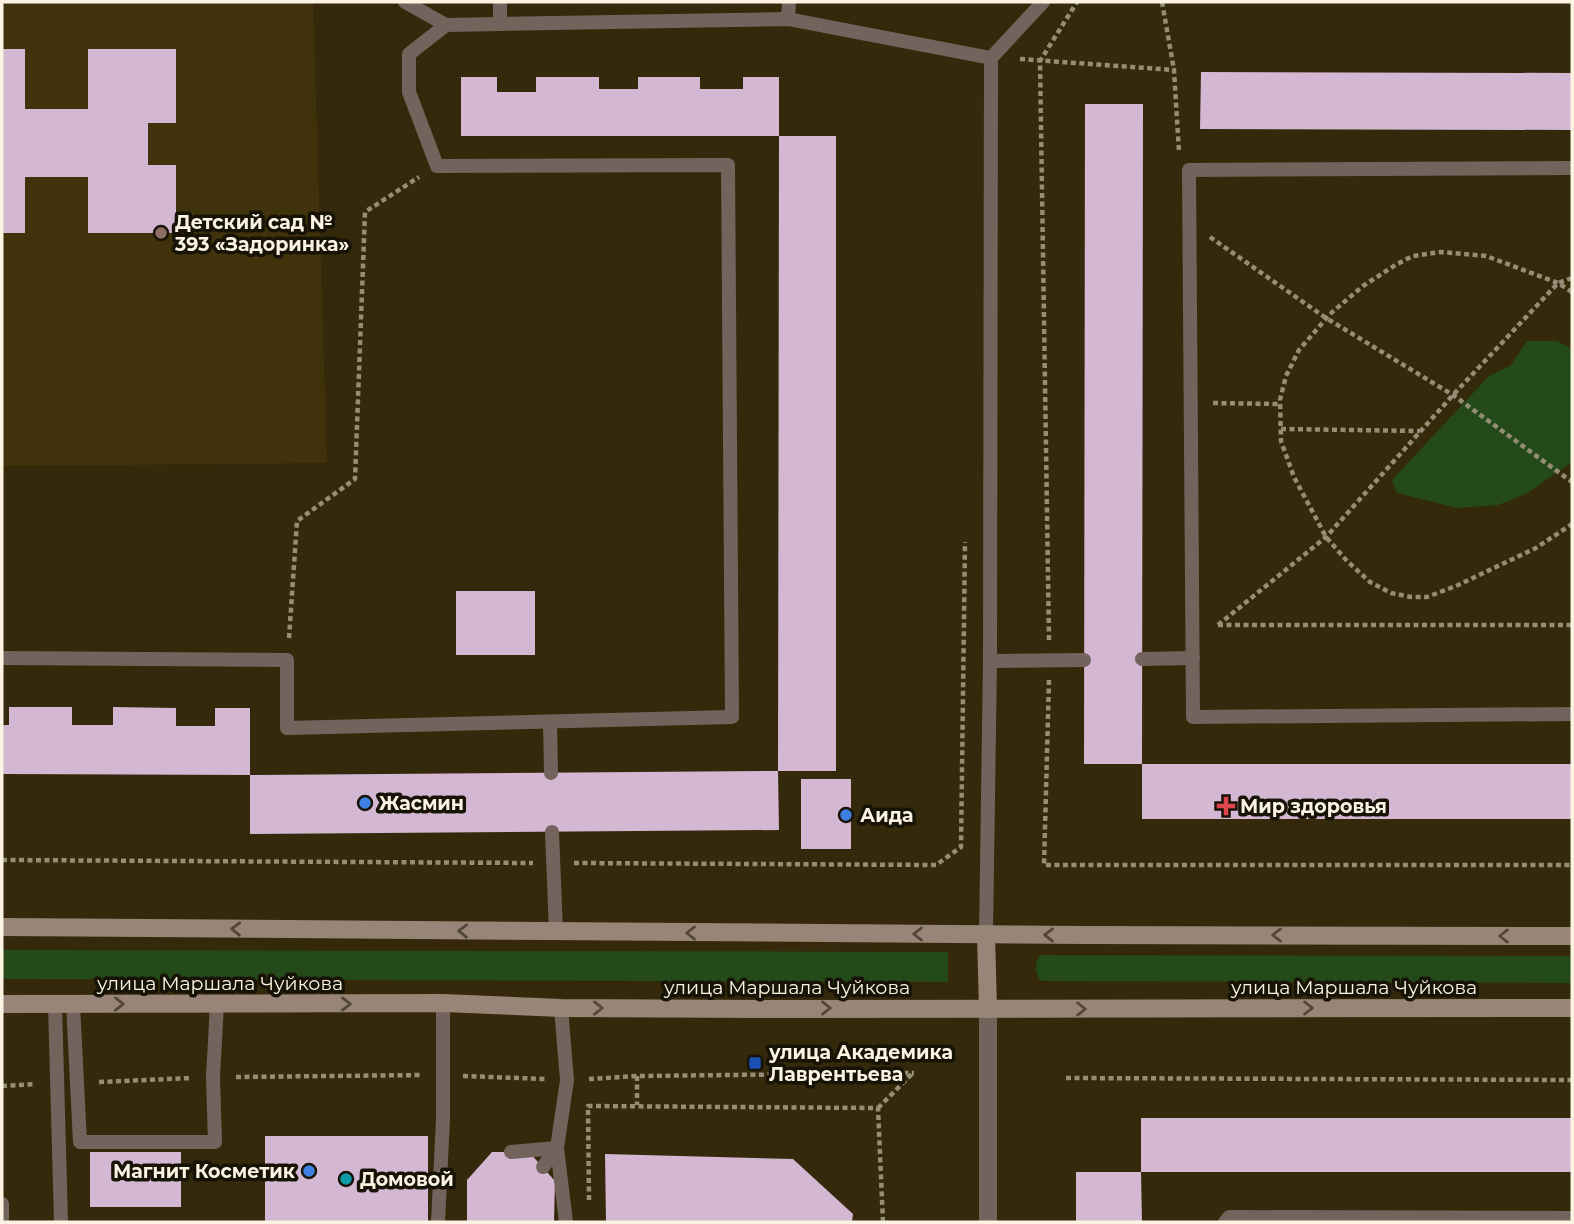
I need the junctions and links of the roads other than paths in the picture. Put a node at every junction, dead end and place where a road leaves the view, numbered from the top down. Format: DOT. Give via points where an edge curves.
graph roads {
  1 [pos="405,2"];
  2 [pos="500,2"];
  3 [pos="789,2"];
  4 [pos="1043,2"];
  5 [pos="788,19"];
  6 [pos="500,24"];
  7 [pos="446,25"];
  8 [pos="991,58"];
  9 [pos="1572,168"];
  10 [pos="2,658"];
  11 [pos="1193,658"];
  12 [pos="1142,659"];
  13 [pos="1084,660"];
  14 [pos="990,661"];
  15 [pos="1572,714"];
  16 [pos="550,722"];
  17 [pos="551,773"];
  18 [pos="552,831"];
  19 [pos="2,927"];
  20 [pos="556,932"];
  21 [pos="986,934"];
  22 [pos="1572,936"];
  23 [pos="443,1003"];
  24 [pos="2,1004"];
  25 [pos="64,1004"];
  26 [pos="217,1004"];
  27 [pos="561,1007"];
  28 [pos="1572,1008"];
  29 [pos="988,1009"];
  30 [pos="557,1148"];
  31 [pos="511,1152"];
  32 [pos="543,1167"];
  33 [pos="2,1203"];
  34 [pos="1572,1218"];
  35 [pos="2,1222"];
  36 [pos="61,1222"];
  37 [pos="438,1222"];
  38 [pos="566,1222"];
  39 [pos="988,1222"];
  40 [pos="1225,1222"];
  1 -- 7 [label="lane"];
  2 -- 6 [label="lane"];
  3 -- 5 [label="lane"];
  4 -- 8 [label="lane"];
  5 -- 6 [label="lane"];
  5 -- 8 [label="lane"];
  6 -- 7 [label="lane"];
  7 -- 16 [label="lane" via="410,54 410,92 436,166 728,165 732,717"];
  8 -- 14 [label="lane"];
  9 -- 11 [label="lane" via="1189,170"];
  10 -- 16 [label="lane" via="287,660 287,729"];
  11 -- 12 [label="lane"];
  11 -- 15 [label="lane" via="1193,717"];
  13 -- 14 [label="lane"];
  14 -- 21 [label="lane"];
  16 -- 17 [label="lane"];
  18 -- 20 [label="lane"];
  20 -- 19 [label="main road, one-way"];
  21 -- 20 [label="main road, one-way"];
  22 -- 21 [label="main road, one-way"];
  21 -- 29 [label="main road"];
  26 -- 23 [label="main road, улица Маршала Чуйкова, one-way"];
  23 -- 27 [label="main road, улица Маршала Чуйкова"];
  23 -- 37 [label="lane"];
  24 -- 25 [label="main road, улица Маршала Чуйкова"];
  25 -- 26 [label="main road, улица Маршала Чуйкова, one-way"];
  25 -- 26 [label="lane" via="80,1142 215,1142 212,1077"];
  25 -- 36 [label="lane"];
  27 -- 29 [label="main road, улица Маршала Чуйкова, one-way"];
  27 -- 30 [label="lane" via="567,1080"];
  29 -- 28 [label="main road, улица Маршала Чуйкова, one-way"];
  29 -- 39 [label="street"];
  30 -- 31 [label="lane"];
  30 -- 32 [label="lane"];
  30 -- 38 [label="lane"];
  33 -- 35 [label="lane"];
  34 -- 40 [label="lane" via="1229,1217"];
}
